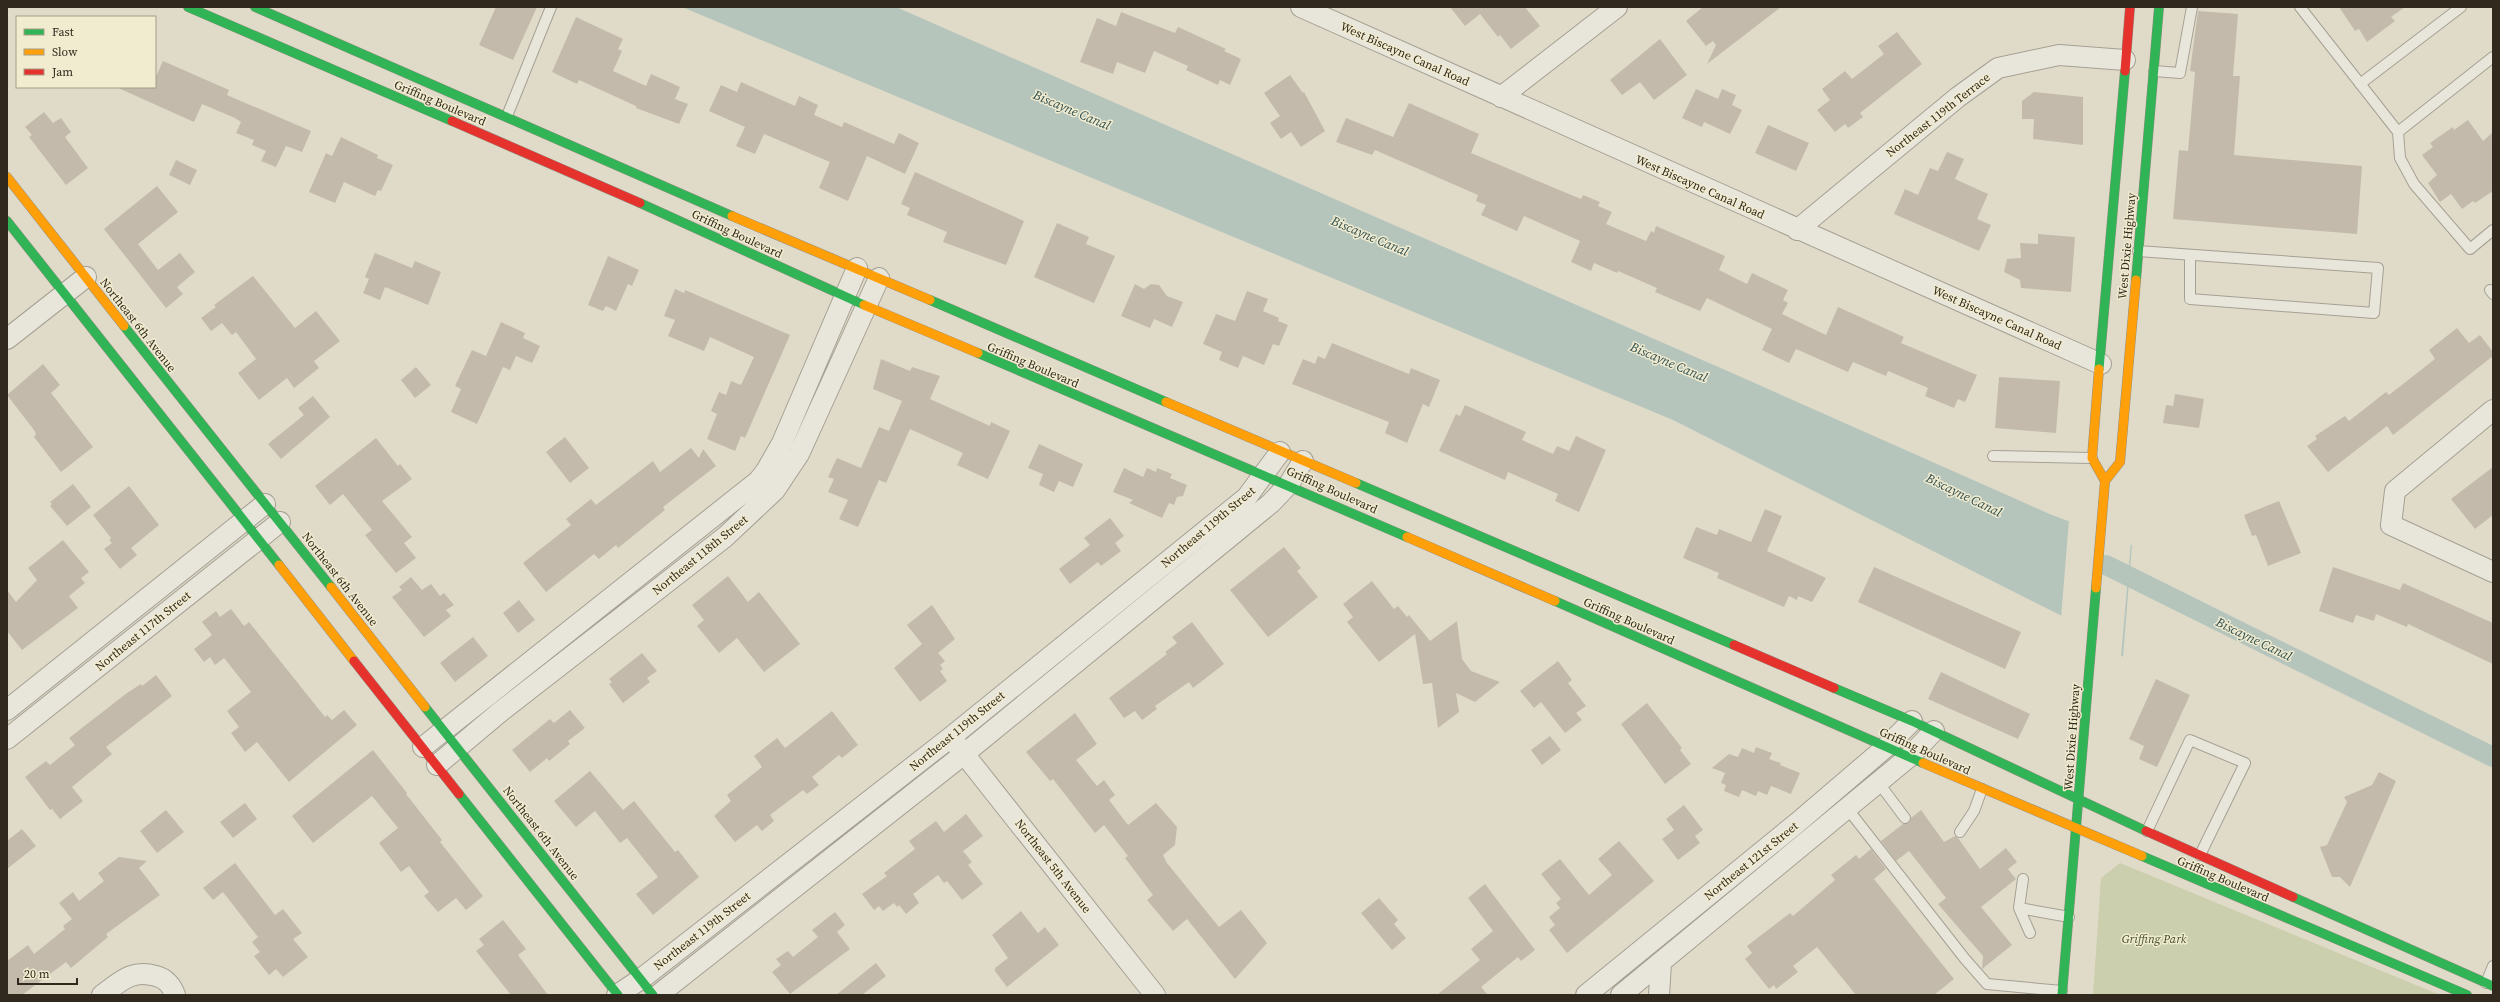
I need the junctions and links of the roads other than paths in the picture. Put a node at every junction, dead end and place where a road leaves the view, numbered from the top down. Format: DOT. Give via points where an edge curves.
graph roads {
  1 [pos="188,7"];
  2 [pos="255,7"];
  3 [pos="551,7"];
  4 [pos="1301,7"];
  5 [pos="1616,7"];
  6 [pos="2130,7"];
  7 [pos="2159,7"];
  8 [pos="2192,7"];
  9 [pos="2300,7"];
  10 [pos="2461,7"];
  11 [pos="2493,56"];
  12 [pos="2125,60"];
  13 [pos="2154,71"];
  14 [pos="2360,84"];
  15 [pos="1501,97"];
  16 [pos="506,116"];
  17 [pos="2398,132"];
  18 [pos="7,177"];
  19 [pos="7,221"];
  20 [pos="1797,230"];
  21 [pos="2493,230"];
  22 [pos="2138,251"];
  23 [pos="2190,255"];
  24 [pos="857,268"];
  25 [pos="86,278"];
  26 [pos="879,278"];
  27 [pos="65,294"];
  28 [pos="845,297"];
  29 [pos="867,307"];
  30 [pos="7,339"];
  31 [pos="2101,364"];
  32 [pos="2493,410"];
  33 [pos="1280,452"];
  34 [pos="1993,456"];
  35 [pos="2092,458"];
  36 [pos="1303,461"];
  37 [pos="1265,474"];
  38 [pos="2105,481"];
  39 [pos="1289,484"];
  40 [pos="265,504"];
  41 [pos="244,521"];
  42 [pos="280,522"];
  43 [pos="258,539"];
  44 [pos="2493,572"];
  45 [pos="7,710"];
  46 [pos="1912,721"];
  47 [pos="444,730"];
  48 [pos="1934,731"];
  49 [pos="951,737"];
  50 [pos="7,739"];
  51 [pos="422,747"];
  52 [pos="1886,747"];
  53 [pos="459,748"];
  54 [pos="964,754"];
  55 [pos="1909,758"];
  56 [pos="437,766"];
  57 [pos="1878,782"];
  58 [pos="1982,789"];
  59 [pos="2079,801"];
  60 [pos="1847,808"];
  61 [pos="1905,818"];
  62 [pos="2077,829"];
  63 [pos="2147,831"];
  64 [pos="1960,832"];
  65 [pos="2200,856"];
  66 [pos="2023,879"];
  67 [pos="2019,908"];
  68 [pos="2069,917"];
  69 [pos="2030,933"];
  70 [pos="1661,963"];
  71 [pos="2493,966"];
  72 [pos="641,979"];
  73 [pos="2489,984"];
  74 [pos="2062,993"];
  75 [pos="102,995"];
  76 [pos="175,995"];
  77 [pos="618,995"];
  78 [pos="653,995"];
  79 [pos="658,995"];
  80 [pos="1155,995"];
  81 [pos="1586,995"];
  82 [pos="1620,995"];
  83 [pos="1659,995"];
  84 [pos="2467,995"];
  1 -- 28 [label="street, Griffing Boulevard" via="660,211"];
  2 -- 16 [label="street, Griffing Boulevard"];
  3 -- 16 [label="lane"];
  4 -- 15 [label="street, West Biscayne Canal Road"];
  5 -- 15 [label="street"];
  6 -- 12 [label="street, West Dixie Highway"];
  7 -- 13 [label="street, West Dixie Highway"];
  8 -- 13 [label="lane" via="2180,73"];
  9 -- 14 [label="lane"];
  10 -- 14 [label="lane"];
  11 -- 17 [label="lane"];
  12 -- 20 [label="street, Northeast 119th Terrace" via="2059,55 1998,68 1958,97"];
  12 -- 31 [label="street, West Dixie Highway"];
  13 -- 22 [label="street, West Dixie Highway"];
  14 -- 17 [label="lane"];
  15 -- 20 [label="street, West Biscayne Canal Road"];
  16 -- 24 [label="street, Griffing Boulevard"];
  17 -- 21 [label="lane" via="2400,158 2414,184 2470,249"];
  18 -- 25 [label="street, Northeast 6th Avenue"];
  19 -- 27 [label="street"];
  20 -- 31 [label="street, West Biscayne Canal Road"];
  22 -- 23 [label="lane"];
  22 -- 38 [label="street, West Dixie Highway" via="2120,462"];
  23 -- 23 [label="lane" via="2378,268 2374,313 2190,300"];
  24 -- 26 [label="street, Griffing Boulevard"];
  24 -- 28 [label="street, Northeast 118th Street"];
  25 -- 27 [label="street"];
  25 -- 40 [label="street, Northeast 6th Avenue"];
  26 -- 29 [label="street, Northeast 118th Street"];
  26 -- 33 [label="street, Griffing Boulevard"];
  27 -- 30 [label="street"];
  27 -- 41 [label="street"];
  28 -- 29 [label="street, Griffing Boulevard"];
  28 -- 47 [label="street, Northeast 118th Street" via="782,444 758,481"];
  29 -- 37 [label="street, Griffing Boulevard"];
  29 -- 53 [label="street, Northeast 118th Street" via="799,454 776,490 725,537 500,712"];
  31 -- 35 [label="street, West Dixie Highway"];
  32 -- 44 [label="street" via="2396,491 2391,525"];
  33 -- 36 [label="street, Griffing Boulevard"];
  33 -- 37 [label="street, Northeast 119th Street"];
  34 -- 35 [label="lane"];
  35 -- 38 [label="street"];
  36 -- 39 [label="street, Northeast 119th Street"];
  36 -- 46 [label="street, Griffing Boulevard"];
  37 -- 39 [label="street, Griffing Boulevard"];
  37 -- 49 [label="street, Northeast 119th Street" via="1247,498"];
  38 -- 59 [label="street, West Dixie Highway"];
  39 -- 52 [label="street, Griffing Boulevard"];
  39 -- 54 [label="street, Northeast 119th Street" via="1272,503"];
  40 -- 41 [label="street, Northeast 117th Street"];
  40 -- 42 [label="street, Northeast 6th Avenue"];
  41 -- 43 [label="street"];
  41 -- 45 [label="street, Northeast 117th Street"];
  42 -- 43 [label="street, Northeast 117th Street"];
  42 -- 47 [label="street, Northeast 6th Avenue"];
  43 -- 50 [label="street, Northeast 117th Street"];
  43 -- 51 [label="street"];
  46 -- 48 [label="street, Griffing Boulevard"];
  46 -- 52 [label="street, Northeast 121st Street"];
  47 -- 51 [label="street, Northeast 118th Street"];
  47 -- 53 [label="street, Northeast 6th Avenue"];
  48 -- 55 [label="street, Northeast 121st Street"];
  48 -- 59 [label="street, Griffing Boulevard"];
  49 -- 54 [label="street, Northeast 5th Avenue"];
  49 -- 72 [label="street, Northeast 119th Street"];
  51 -- 56 [label="street"];
  52 -- 55 [label="street, Griffing Boulevard"];
  52 -- 81 [label="street, Northeast 121st Street" via="1798,823"];
  53 -- 56 [label="street, Northeast 118th Street"];
  53 -- 72 [label="street, Northeast 6th Avenue"];
  54 -- 79 [label="street, Northeast 119th Street"];
  54 -- 80 [label="street, Northeast 5th Avenue"];
  55 -- 57 [label="street, Northeast 121st Street"];
  55 -- 58 [label="street, Griffing Boulevard"];
  56 -- 77 [label="street"];
  57 -- 60 [label="street, Northeast 121st Street"];
  57 -- 61 [label="lane"];
  58 -- 62 [label="street, Griffing Boulevard"];
  58 -- 64 [label="lane" via="1974,811"];
  59 -- 62 [label="street, West Dixie Highway"];
  59 -- 63 [label="street, Griffing Boulevard"];
  60 -- 70 [label="street, Northeast 121st Street"];
  60 -- 74 [label="lane" via="1987,984"];
  62 -- 68 [label="street, West Dixie Highway"];
  62 -- 84 [label="street, Griffing Boulevard"];
  63 -- 65 [label="street, Griffing Boulevard"];
  63 -- 65 [label="lane" via="2190,740 2245,763"];
  65 -- 73 [label="street, Griffing Boulevard"];
  66 -- 67 [label="lane"];
  67 -- 68 [label="lane"];
  67 -- 69 [label="lane"];
  68 -- 74 [label="street, West Dixie Highway"];
  70 -- 82 [label="street, Northeast 121st Street"];
  70 -- 83 [label="street"];
  71 -- 73 [label="lane"];
  72 -- 77 [label="street, Northeast 119th Street"];
  72 -- 78 [label="street, Northeast 6th Avenue"];
  75 -- 76 [label="street" via="124,979 142,972 163,977"];
}
